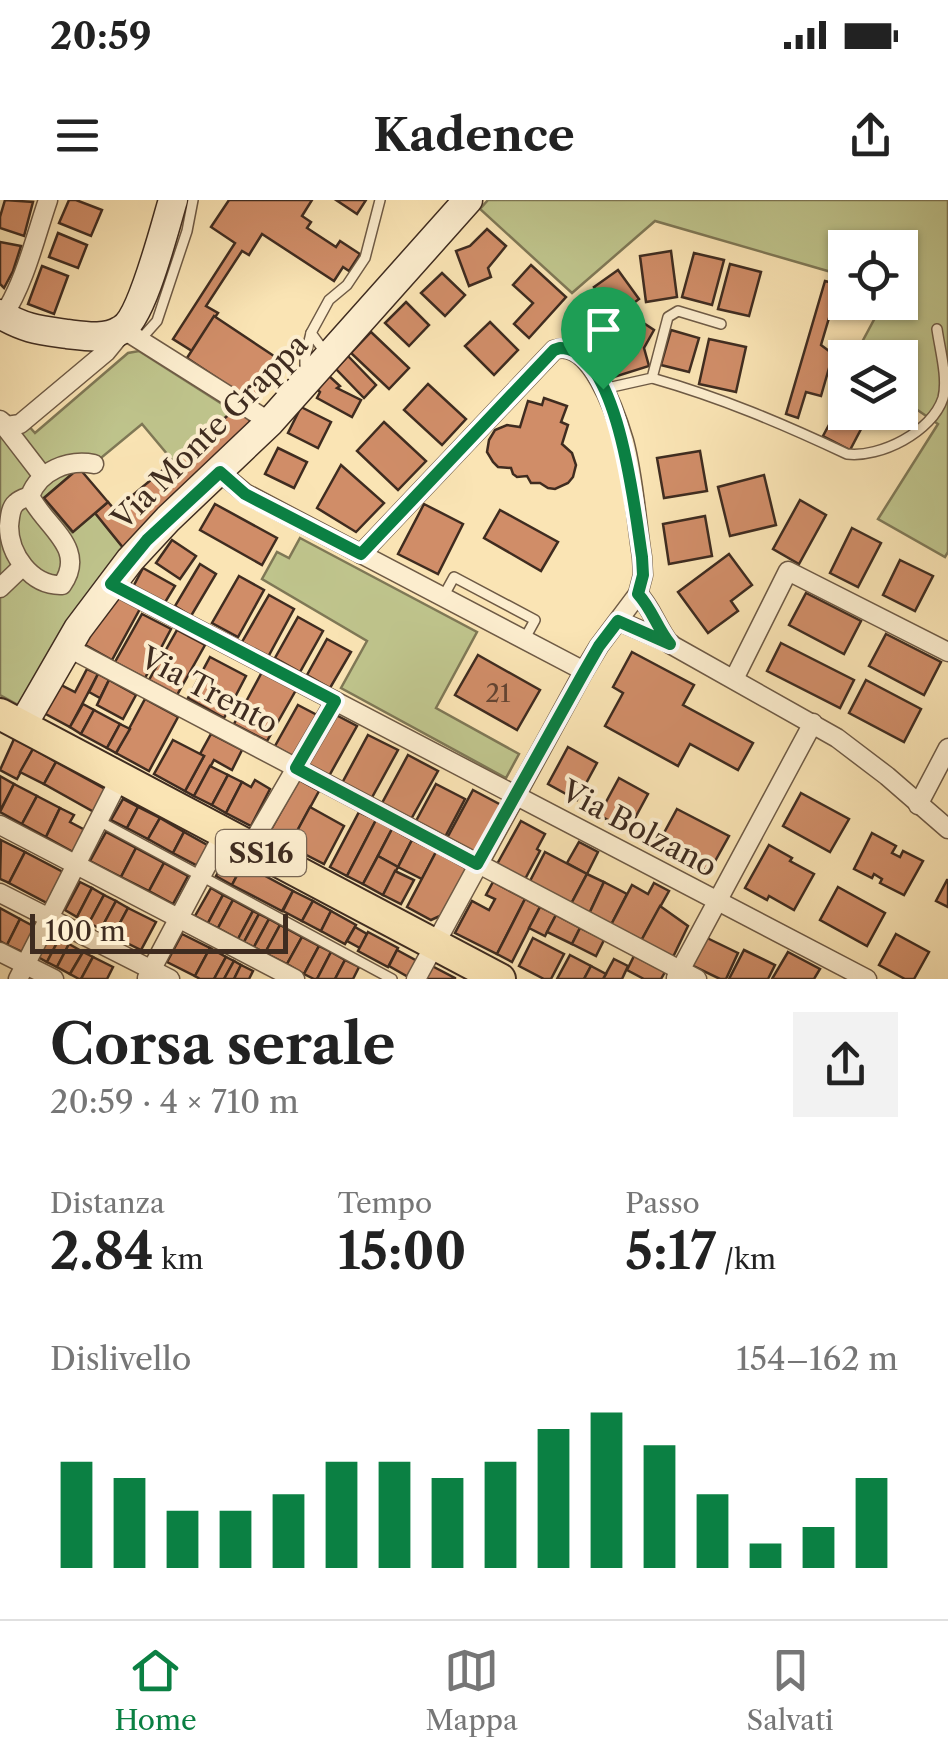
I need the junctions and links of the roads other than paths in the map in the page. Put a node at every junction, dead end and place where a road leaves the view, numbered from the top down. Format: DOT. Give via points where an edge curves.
graph roads {
  1 [pos="48,200"];
  2 [pos="174,200"];
  3 [pos="193,200"];
  4 [pos="380,200"];
  5 [pos="468,200"];
  6 [pos="2,315"];
  7 [pos="721,324"];
  8 [pos="937,328"];
  9 [pos="312,334"];
  10 [pos="132,335"];
  11 [pos="329,358"];
  12 [pos="652,378"];
  13 [pos="306,384"];
  14 [pos="603,389"];
  15 [pos="1,421"];
  16 [pos="270,422"];
  17 [pos="94,464"];
  18 [pos="220,472"];
  19 [pos="42,475"];
  20 [pos="30,496"];
  21 [pos="361,554"];
  22 [pos="23,566"];
  23 [pos="111,584"];
  24 [pos="0,588"];
  25 [pos="638,594"];
  26 [pos="618,621"];
  27 [pos="670,644"];
  28 [pos="67,648"];
  29 [pos="948,652"];
  30 [pos="584,672"];
  31 [pos="734,679"];
  32 [pos="335,701"];
  33 [pos="814,723"];
  34 [pos="9,724"];
  35 [pos="948,748"];
  36 [pos="296,768"];
  37 [pos="120,778"];
  38 [pos="516,795"];
  39 [pos="918,805"];
  40 [pos="99,821"];
  41 [pos="0,825"];
  42 [pos="948,829"];
  43 [pos="237,840"];
  44 [pos="477,864"];
  45 [pos="76,866"];
  46 [pos="202,876"];
  47 [pos="0,892"];
  48 [pos="717,901"];
  49 [pos="50,918"];
  50 [pos="178,919"];
  51 [pos="434,944"];
  52 [pos="0,952"];
  53 [pos="22,972"];
  54 [pos="149,974"];
  55 [pos="684,976"];
  56 [pos="54,979"];
  57 [pos="170,979"];
  58 [pos="296,979"];
  59 [pos="392,979"];
  60 [pos="416,979"];
  61 [pos="500,979"];
  62 [pos="867,979"];
  1 -- 6 [label="street"];
  2 -- 10 [label="street"];
  3 -- 10 [label="lane" via="157,320"];
  4 -- 9 [label="lane" via="365,258 329,300"];
  5 -- 11 [label="street, Via Monte Grappa"];
  6 -- 10 [label="street" via="26,328"];
  7 -- 12 [label="lane" via="672,312"];
  8 -- 12 [label="lane" via="945,381 932,418 916,432 859,456"];
  9 -- 11 [label="lane"];
  9 -- 13 [label="lane"];
  10 -- 15 [label="street" via="20,424"];
  10 -- 16 [label="street"];
  11 -- 13 [label="street, Via Monte Grappa"];
  12 -- 14 [label="lane"];
  13 -- 16 [label="street, Via Monte Grappa"];
  14 -- 21 [label="street" via="582,356 570,348 554,350"];
  14 -- 25 [label="street" via="624,442 642,557"];
  15 -- 19 [label="street"];
  16 -- 18 [label="street, Via Monte Grappa"];
  17 -- 19 [label="street"];
  18 -- 21 [label="street" via="245,494"];
  18 -- 23 [label="street, Via Monte Grappa"];
  19 -- 20 [label="street"];
  20 -- 22 [label="street" via="10,512 12,547"];
  20 -- 22 [label="street" via="66,543 70,573 62,585 52,585"];
  21 -- 30 [label="street"];
  22 -- 24 [label="street"];
  23 -- 28 [label="street, Via Monte Grappa"];
  23 -- 32 [label="street, Via Bolzano"];
  25 -- 26 [label="street"];
  25 -- 27 [label="street"];
  26 -- 27 [label="street"];
  26 -- 30 [label="street"];
  27 -- 31 [label="street"];
  28 -- 34 [label="street, Via Monte Grappa"];
  28 -- 36 [label="street, Via Trento"];
  29 -- 31 [label="street" via="788,572"];
  30 -- 38 [label="street"];
  31 -- 33 [label="street"];
  32 -- 36 [label="street"];
  32 -- 38 [label="street, Via Bolzano"];
  33 -- 39 [label="street"];
  33 -- 48 [label="street"];
  34 -- 37 [label="main road, SS16"];
  35 -- 39 [label="street"];
  36 -- 43 [label="street"];
  36 -- 44 [label="street, Via Trento"];
  37 -- 40 [label="street"];
  37 -- 43 [label="main road, SS16"];
  38 -- 44 [label="street"];
  38 -- 48 [label="street, Via Bolzano"];
  39 -- 42 [label="street"];
  40 -- 45 [label="street"];
  40 -- 46 [label="lane"];
  41 -- 45 [label="street"];
  43 -- 46 [label="street"];
  43 -- 51 [label="main road, SS16"];
  44 -- 51 [label="street"];
  44 -- 55 [label="street, Via Trento"];
  45 -- 49 [label="street"];
  45 -- 50 [label="street"];
  46 -- 50 [label="street"];
  46 -- 59 [label="lane"];
  47 -- 49 [label="street"];
  48 -- 55 [label="street"];
  48 -- 62 [label="street, Via Bolzano"];
  49 -- 53 [label="street"];
  49 -- 54 [label="street"];
  50 -- 54 [label="street"];
  50 -- 58 [label="street"];
  51 -- 60 [label="street"];
  51 -- 61 [label="main road, SS16"];
  52 -- 53 [label="street"];
  53 -- 56 [label="street"];
  54 -- 57 [label="street"];
}
